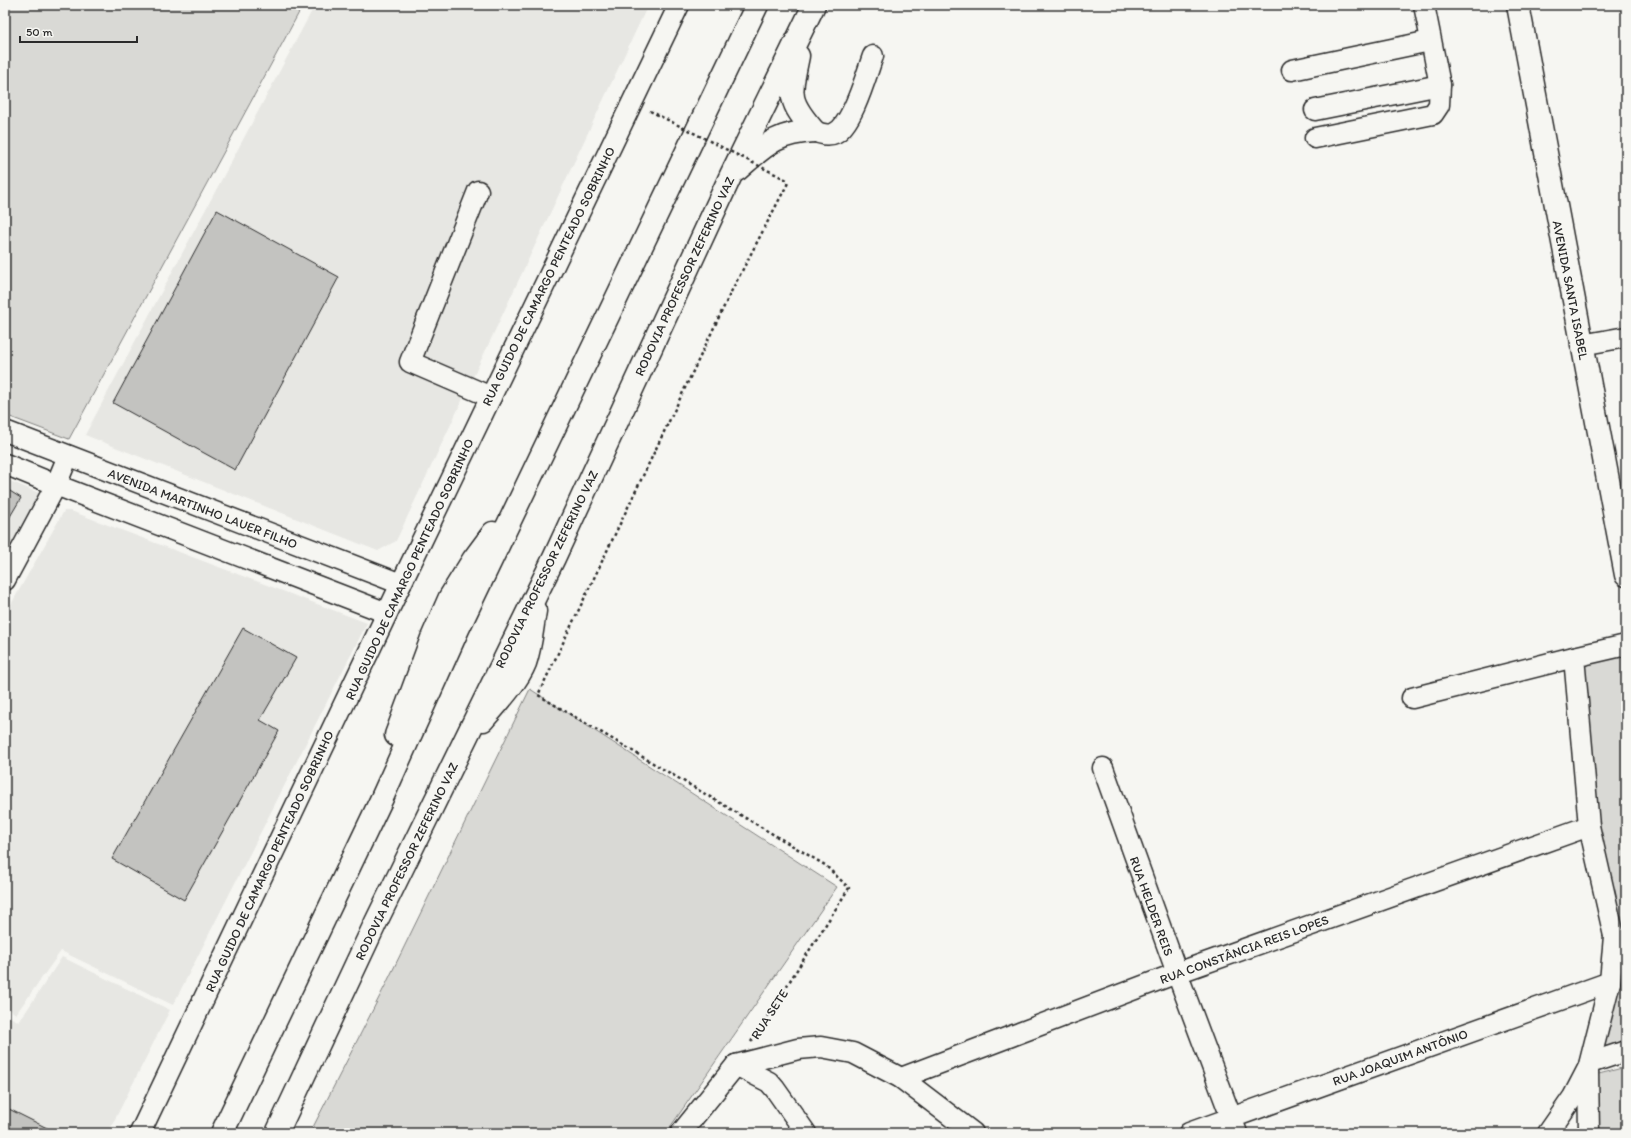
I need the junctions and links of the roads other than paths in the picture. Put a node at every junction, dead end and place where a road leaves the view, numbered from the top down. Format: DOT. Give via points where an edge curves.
graph roads {
  1 [pos="679,5"];
  2 [pos="746,5"];
  3 [pos="757,5"];
  4 [pos="814,5"];
  5 [pos="1424,5"];
  6 [pos="1518,5"];
  7 [pos="802,29"];
  8 [pos="1430,41"];
  9 [pos="873,56"];
  10 [pos="1292,70"];
  11 [pos="721,80"];
  12 [pos="1440,85"];
  13 [pos="1315,110"];
  14 [pos="814,131"];
  15 [pos="1315,138"];
  16 [pos="731,175"];
  17 [pos="478,190"];
  18 [pos="1626,337"];
  19 [pos="1581,345"];
  20 [pos="491,397"];
  21 [pos="5,431"];
  22 [pos="68,456"];
  23 [pos="5,464"];
  24 [pos="56,485"];
  25 [pos="1626,575"];
  26 [pos="5,580"];
  27 [pos="401,584"];
  28 [pos="388,613"];
  29 [pos="1626,645"];
  30 [pos="1574,657"];
  31 [pos="1412,698"];
  32 [pos="1103,768"];
  33 [pos="1589,826"];
  34 [pos="1177,973"];
  35 [pos="1610,982"];
  36 [pos="1626,1051"];
  37 [pos="736,1066"];
  38 [pos="1589,1066"];
  39 [pos="901,1078"];
  40 [pos="1235,1125"];
  41 [pos="140,1133"];
  42 [pos="222,1133"];
  43 [pos="277,1133"];
  44 [pos="681,1133"];
  45 [pos="806,1133"];
  46 [pos="973,1133"];
  47 [pos="1189,1133"];
  48 [pos="1548,1133"];
  49 [pos="1589,1133"];
  1 -- 20 [label="street, RUA GUIDO DE CAMARGO PENTEADO SOBRINHO"];
  2 -- 11 [label="main road"];
  3 -- 11 [label="main road"];
  4 -- 7 [label="main road, RODOVIA PROFESSOR ZEFERINO VAZ"];
  5 -- 8 [label="street"];
  6 -- 19 [label="main road, AVENIDA SANTA ISABEL"];
  7 -- 14 [label="main road" via="792,85 793,102 802,118"];
  7 -- 16 [label="main road, RODOVIA PROFESSOR ZEFERINO VAZ"];
  8 -- 10 [label="street"];
  8 -- 12 [label="street"];
  9 -- 14 [label="street" via="846,125 834,133 822,134"];
  11 -- 42 [label="main road" via="458,630 382,798"];
  12 -- 13 [label="street"];
  12 -- 15 [label="street" via="1439,105 1433,114"];
  14 -- 16 [label="main road" via="781,136 766,145"];
  16 -- 43 [label="main road, RODOVIA PROFESSOR ZEFERINO VAZ" via="548,568"];
  17 -- 20 [label="street" via="410,362"];
  18 -- 19 [label="street"];
  19 -- 25 [label="main road, AVENIDA SANTA ISABEL"];
  20 -- 27 [label="street, RUA GUIDO DE CAMARGO PENTEADO SOBRINHO"];
  21 -- 22 [label="street, AVENIDA MARTINHO LAUER FILHO"];
  22 -- 24 [label="street"];
  22 -- 27 [label="street, AVENIDA MARTINHO LAUER FILHO"];
  23 -- 24 [label="street"];
  24 -- 26 [label="street"];
  24 -- 28 [label="street"];
  27 -- 28 [label="street, RUA GUIDO DE CAMARGO PENTEADO SOBRINHO"];
  28 -- 41 [label="street, RUA GUIDO DE CAMARGO PENTEADO SOBRINHO"];
  29 -- 30 [label="street"];
  30 -- 31 [label="street"];
  30 -- 33 [label="street"];
  32 -- 34 [label="street, RUA HELDER REIS"];
  33 -- 34 [label="street, RUA CONSTÂNCIA REIS LOPES"];
  33 -- 35 [label="street" via="1614,936"];
  34 -- 39 [label="street, RUA CONSTÂNCIA REIS LOPES"];
  34 -- 40 [label="street, RUA HELDER REIS"];
  35 -- 38 [label="street"];
  35 -- 40 [label="street, RUA JOAQUIM ANTÔNIO"];
  36 -- 38 [label="street"];
  37 -- 39 [label="street" via="798,1049 821,1046 853,1053"];
  37 -- 44 [label="street"];
  37 -- 45 [label="street" via="768,1082"];
  38 -- 48 [label="street" via="1573,1097"];
  38 -- 49 [label="street"];
  39 -- 46 [label="street"];
  40 -- 47 [label="street, RUA JOAQUIM ANTÔNIO"];
}
